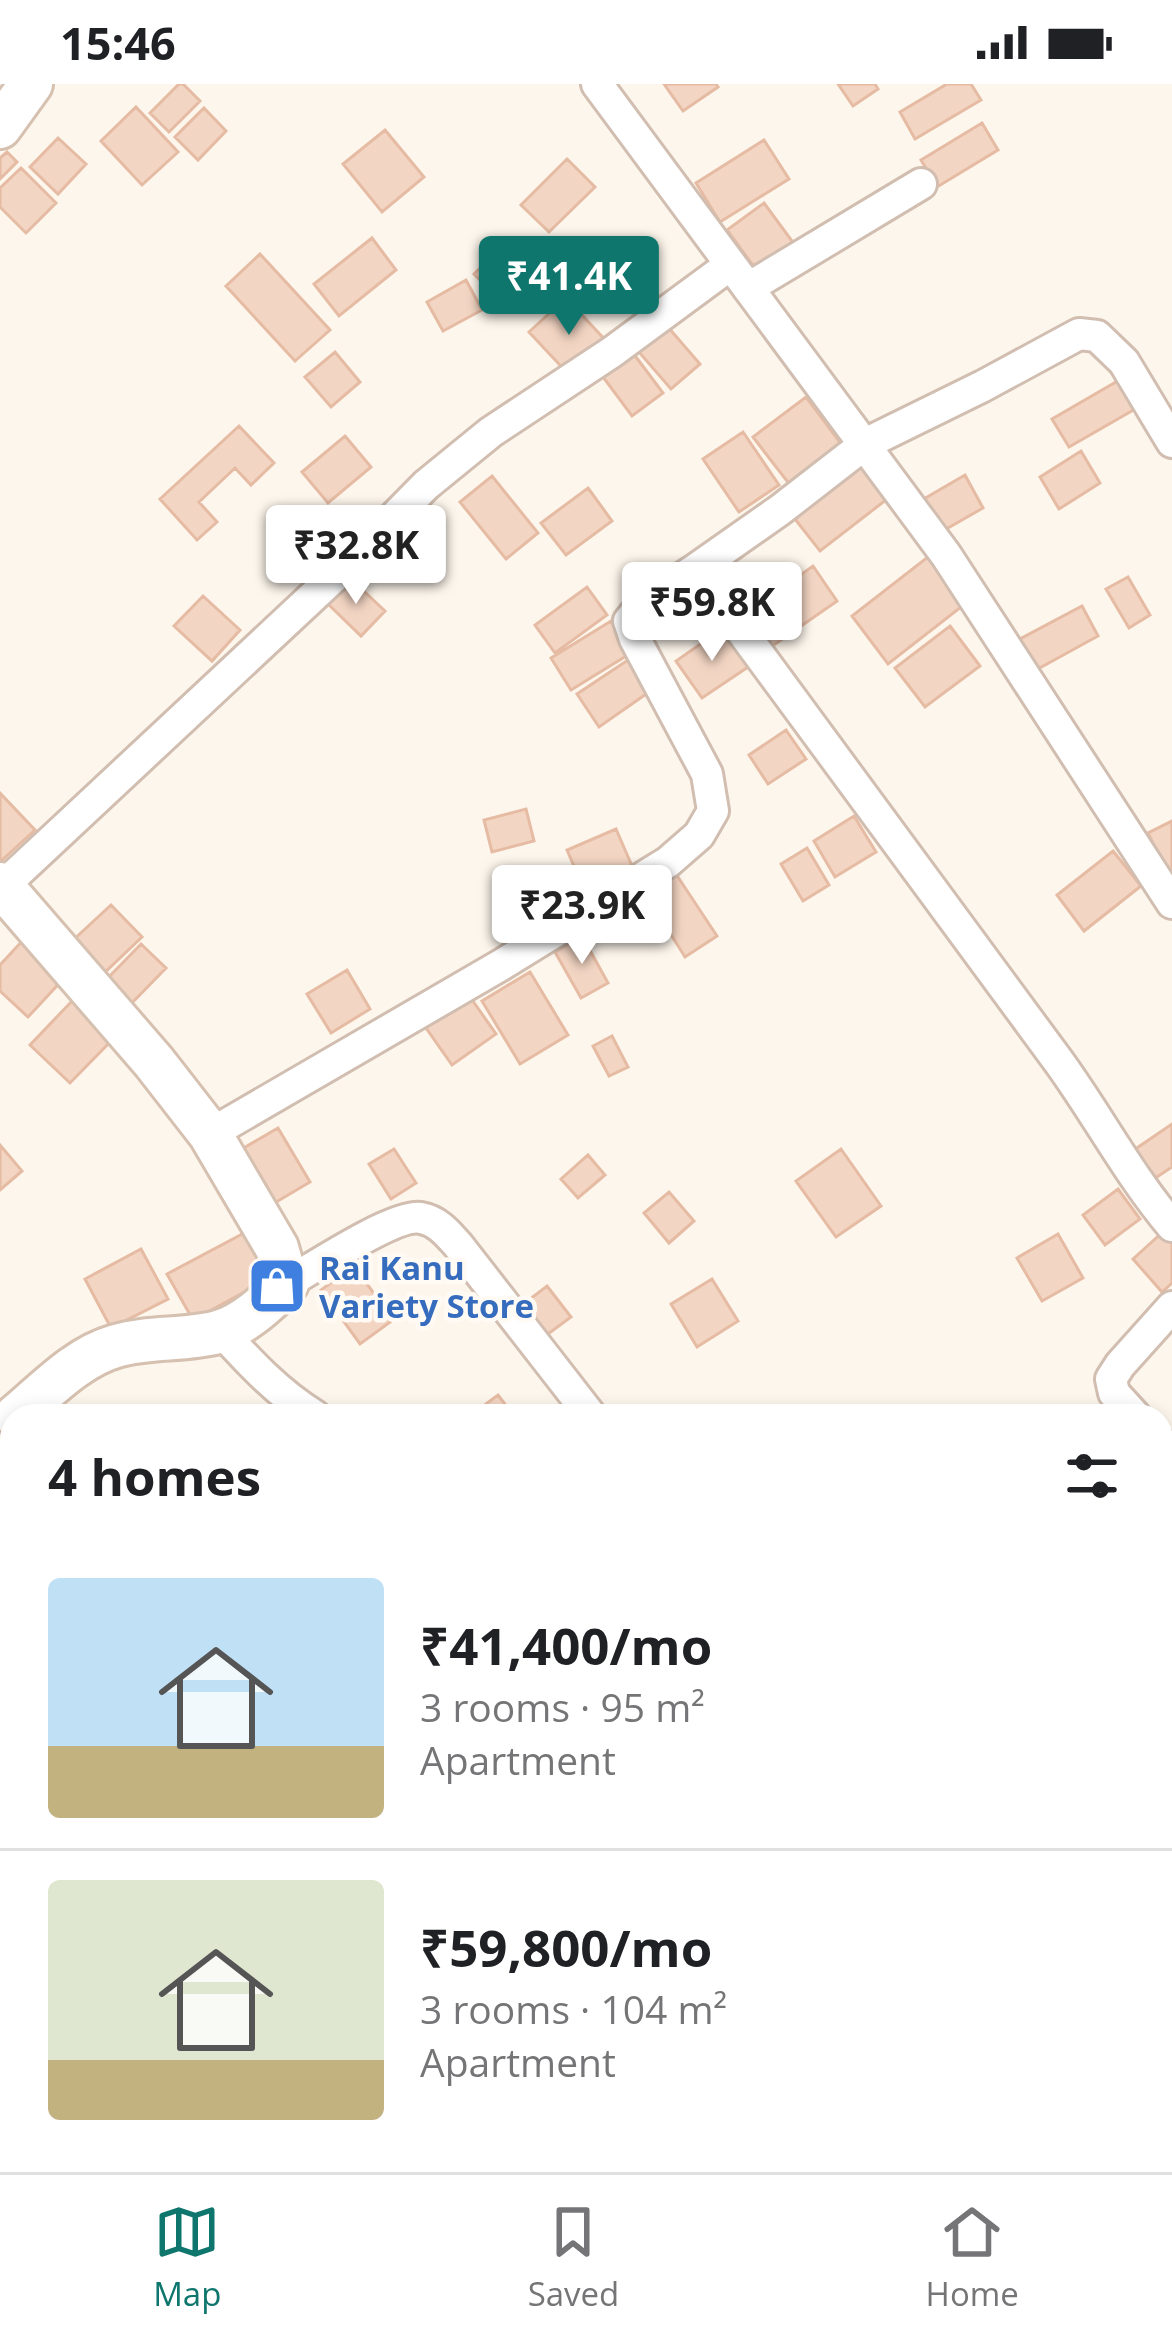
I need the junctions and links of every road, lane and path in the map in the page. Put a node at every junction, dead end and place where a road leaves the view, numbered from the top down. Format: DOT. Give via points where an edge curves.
graph roads {
  1 [pos="31,84"];
  2 [pos="597,84"];
  3 [pos="0,127"];
  4 [pos="921,184"];
  5 [pos="739,276"];
  6 [pos="1172,442"];
  7 [pos="866,444"];
  8 [pos="696,569"];
  9 [pos="1,886"];
  10 [pos="1172,902"];
  11 [pos="209,1134"];
  12 [pos="1172,1226"];
  13 [pos="287,1283"];
  14 [pos="1172,1306"];
  15 [pos="221,1331"];
  16 [pos="31,1404"];
  17 [pos="297,1404"];
  18 [pos="582,1404"];
  19 [pos="1124,1404"];
  1 -- 3 [label="street"];
  2 -- 5 [label="street"];
  4 -- 5 [label="street"];
  5 -- 7 [label="street"];
  5 -- 9 [label="street" via="612,352 426,485"];
  6 -- 7 [label="street" via="1124,362 1097,337 1079,334"];
  7 -- 8 [label="street"];
  7 -- 10 [label="street"];
  8 -- 11 [label="street" via="629,621 706,774 713,812 699,835 501,965"];
  8 -- 12 [label="street"];
  9 -- 11 [label="street"];
  11 -- 13 [label="street" via="277,1248"];
  13 -- 15 [label="street"];
  13 -- 18 [label="street" via="418,1216 458,1245"];
  14 -- 19 [label="street" via="1111,1379"];
  15 -- 16 [label="street" via="110,1347"];
  15 -- 17 [label="street"];
}
